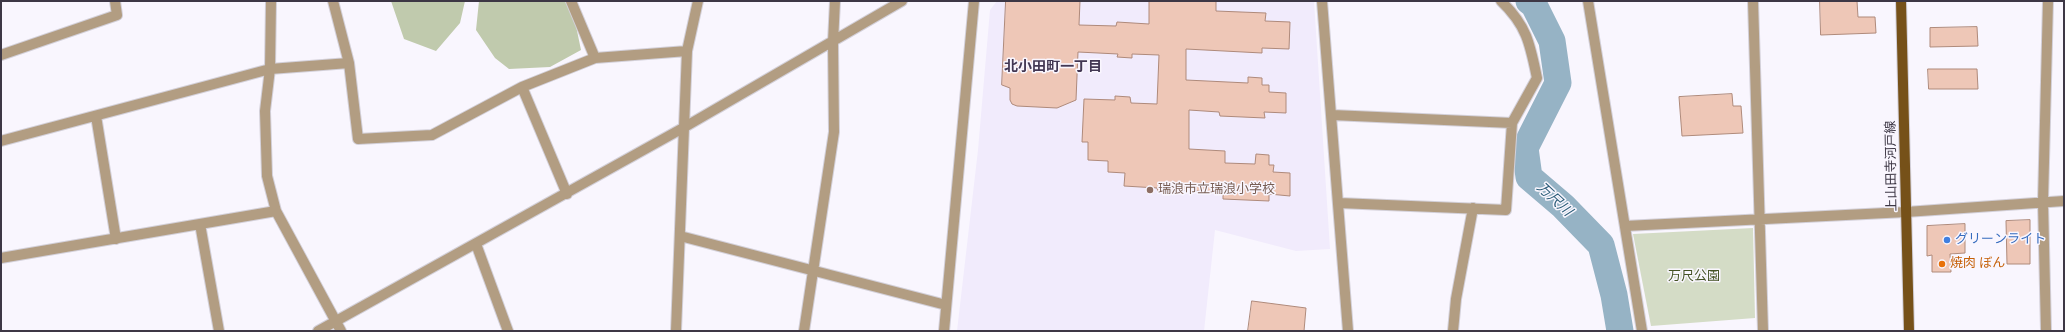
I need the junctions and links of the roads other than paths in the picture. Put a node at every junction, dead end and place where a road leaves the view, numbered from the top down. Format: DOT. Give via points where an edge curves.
graph roads {
  1 [pos="115,1"];
  2 [pos="271,1"];
  3 [pos="333,1"];
  4 [pos="571,1"];
  5 [pos="698,1"];
  6 [pos="835,1"];
  7 [pos="902,1"];
  8 [pos="974,1"];
  9 [pos="1322,1"];
  10 [pos="1501,1"];
  11 [pos="1588,1"];
  12 [pos="1753,1"];
  13 [pos="1902,1"];
  14 [pos="2048,1"];
  15 [pos="833,42"];
  16 [pos="687,51"];
  17 [pos="1,55"];
  18 [pos="595,58"];
  19 [pos="350,63"];
  20 [pos="270,69"];
  21 [pos="522,87"];
  22 [pos="1332,115"];
  23 [pos="96,116"];
  24 [pos="1512,124"];
  25 [pos="683,128"];
  26 [pos="1,141"];
  27 [pos="567,194"];
  28 [pos="2064,201"];
  29 [pos="2043,202"];
  30 [pos="1339,203"];
  31 [pos="1473,208"];
  32 [pos="276,211"];
  33 [pos="1906,212"];
  34 [pos="1759,219"];
  35 [pos="200,224"];
  36 [pos="1625,226"];
  37 [pos="680,236"];
  38 [pos="116,239"];
  39 [pos="476,244"];
  40 [pos="1,258"];
  41 [pos="812,272"];
  42 [pos="946,305"];
  43 [pos="334,322"];
  44 [pos="219,331"];
  45 [pos="318,331"];
  46 [pos="340,331"];
  47 [pos="508,331"];
  48 [pos="676,331"];
  49 [pos="804,331"];
  50 [pos="944,331"];
  51 [pos="1348,331"];
  52 [pos="1453,331"];
  53 [pos="1642,331"];
  54 [pos="1763,331"];
  55 [pos="1908,331"];
  56 [pos="2046,331"];
  1 -- 17 [label="street" via="117,15"];
  2 -- 20 [label="street"];
  3 -- 19 [label="street"];
  4 -- 18 [label="street"];
  5 -- 16 [label="street"];
  6 -- 15 [label="street"];
  7 -- 15 [label="street"];
  8 -- 42 [label="street"];
  9 -- 22 [label="street"];
  10 -- 24 [label="street" via="1516,15 1529,41 1537,78"];
  11 -- 36 [label="street"];
  12 -- 34 [label="street"];
  13 -- 33 [label="main road, 上山田寺河戸線"];
  14 -- 29 [label="street"];
  15 -- 25 [label="street"];
  15 -- 41 [label="street" via="834,132"];
  16 -- 18 [label="street"];
  16 -- 25 [label="street"];
  18 -- 21 [label="street"];
  19 -- 20 [label="street"];
  19 -- 21 [label="street" via="358,139 432,135"];
  20 -- 23 [label="street"];
  20 -- 32 [label="street" via="265,111 267,176"];
  21 -- 27 [label="street"];
  22 -- 24 [label="street"];
  22 -- 30 [label="street"];
  23 -- 26 [label="street"];
  23 -- 38 [label="street"];
  24 -- 31 [label="street" via="1506,210"];
  25 -- 27 [label="street"];
  25 -- 37 [label="street"];
  27 -- 39 [label="street"];
  28 -- 29 [label="street"];
  29 -- 33 [label="street"];
  29 -- 56 [label="street"];
  30 -- 31 [label="street"];
  30 -- 51 [label="street"];
  31 -- 52 [label="street" via="1456,299"];
  32 -- 35 [label="street"];
  32 -- 43 [label="street"];
  33 -- 34 [label="street"];
  33 -- 55 [label="main road, 上山田寺河戸線"];
  34 -- 36 [label="street"];
  34 -- 54 [label="street"];
  35 -- 38 [label="street"];
  35 -- 44 [label="street"];
  36 -- 53 [label="street"];
  37 -- 41 [label="street"];
  37 -- 48 [label="street"];
  38 -- 40 [label="street"];
  39 -- 43 [label="street"];
  39 -- 47 [label="street"];
  41 -- 42 [label="street"];
  41 -- 49 [label="street"];
  42 -- 50 [label="street"];
  43 -- 45 [label="street"];
  43 -- 46 [label="street"];
}
